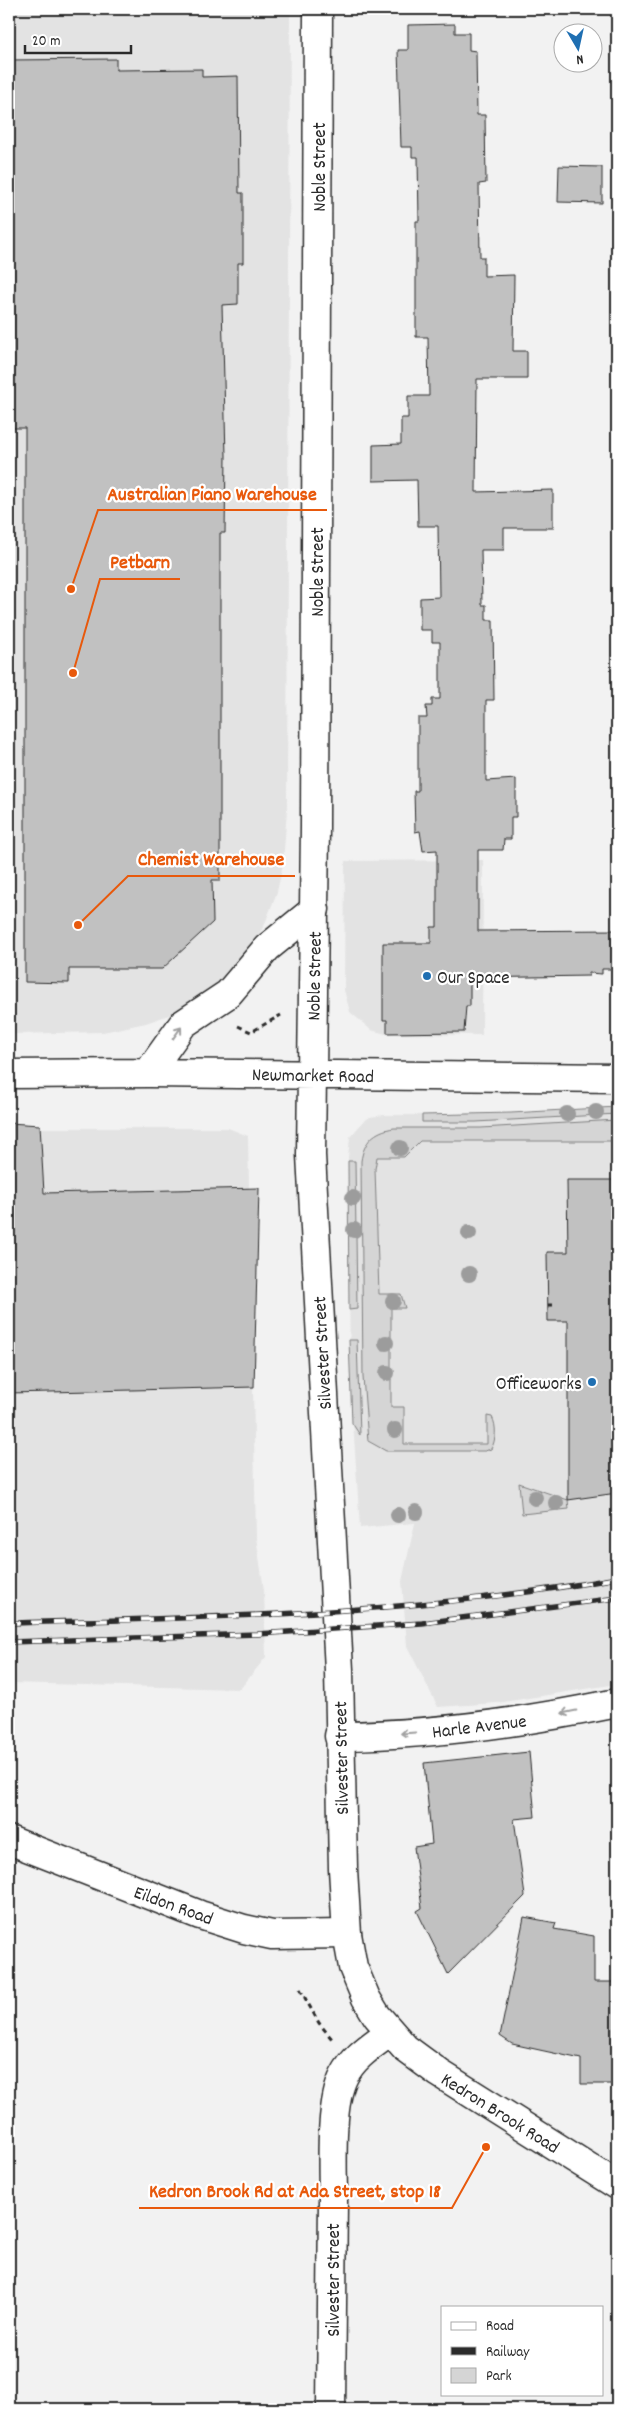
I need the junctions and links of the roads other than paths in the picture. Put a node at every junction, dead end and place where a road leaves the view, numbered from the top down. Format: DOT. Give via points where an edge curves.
graph roads {
  1 [pos="318,9"];
  2 [pos="314,909"];
  3 [pos="148,1073"];
  4 [pos="9,1074"];
  5 [pos="312,1074"];
  6 [pos="617,1078"];
  7 [pos="617,1703"];
  8 [pos="340,1736"];
  9 [pos="9,1840"];
  10 [pos="346,1934"];
  11 [pos="390,2032"];
  12 [pos="617,2185"];
  13 [pos="331,2409"];
  1 -- 2 [label="main road, Noble Street"];
  3 -- 2 [label="main road, one-way" via="183,1024 228,994 267,948"];
  2 -- 5 [label="main road, Noble Street"];
  3 -- 4 [label="main road, Newmarket Road"];
  3 -- 5 [label="main road, Newmarket Road"];
  5 -- 6 [label="main road, Newmarket Road"];
  5 -- 8 [label="main road, Silvester Street" via="311,1155"];
  7 -- 8 [label="main road, Harle Avenue, one-way" via="489,1726"];
  8 -- 10 [label="main road, Silvester Street"];
  9 -- 10 [label="main road, Eildon Road" via="244,1929 272,1935"];
  10 -- 11 [label="main road, Silvester Street" via="358,1981 377,2016"];
  11 -- 12 [label="main road, Kedron Brook Road" via="405,2048 439,2073"];
  11 -- 13 [label="main road, Silvester Street" via="354,2061 343,2077 337,2100"];
}
